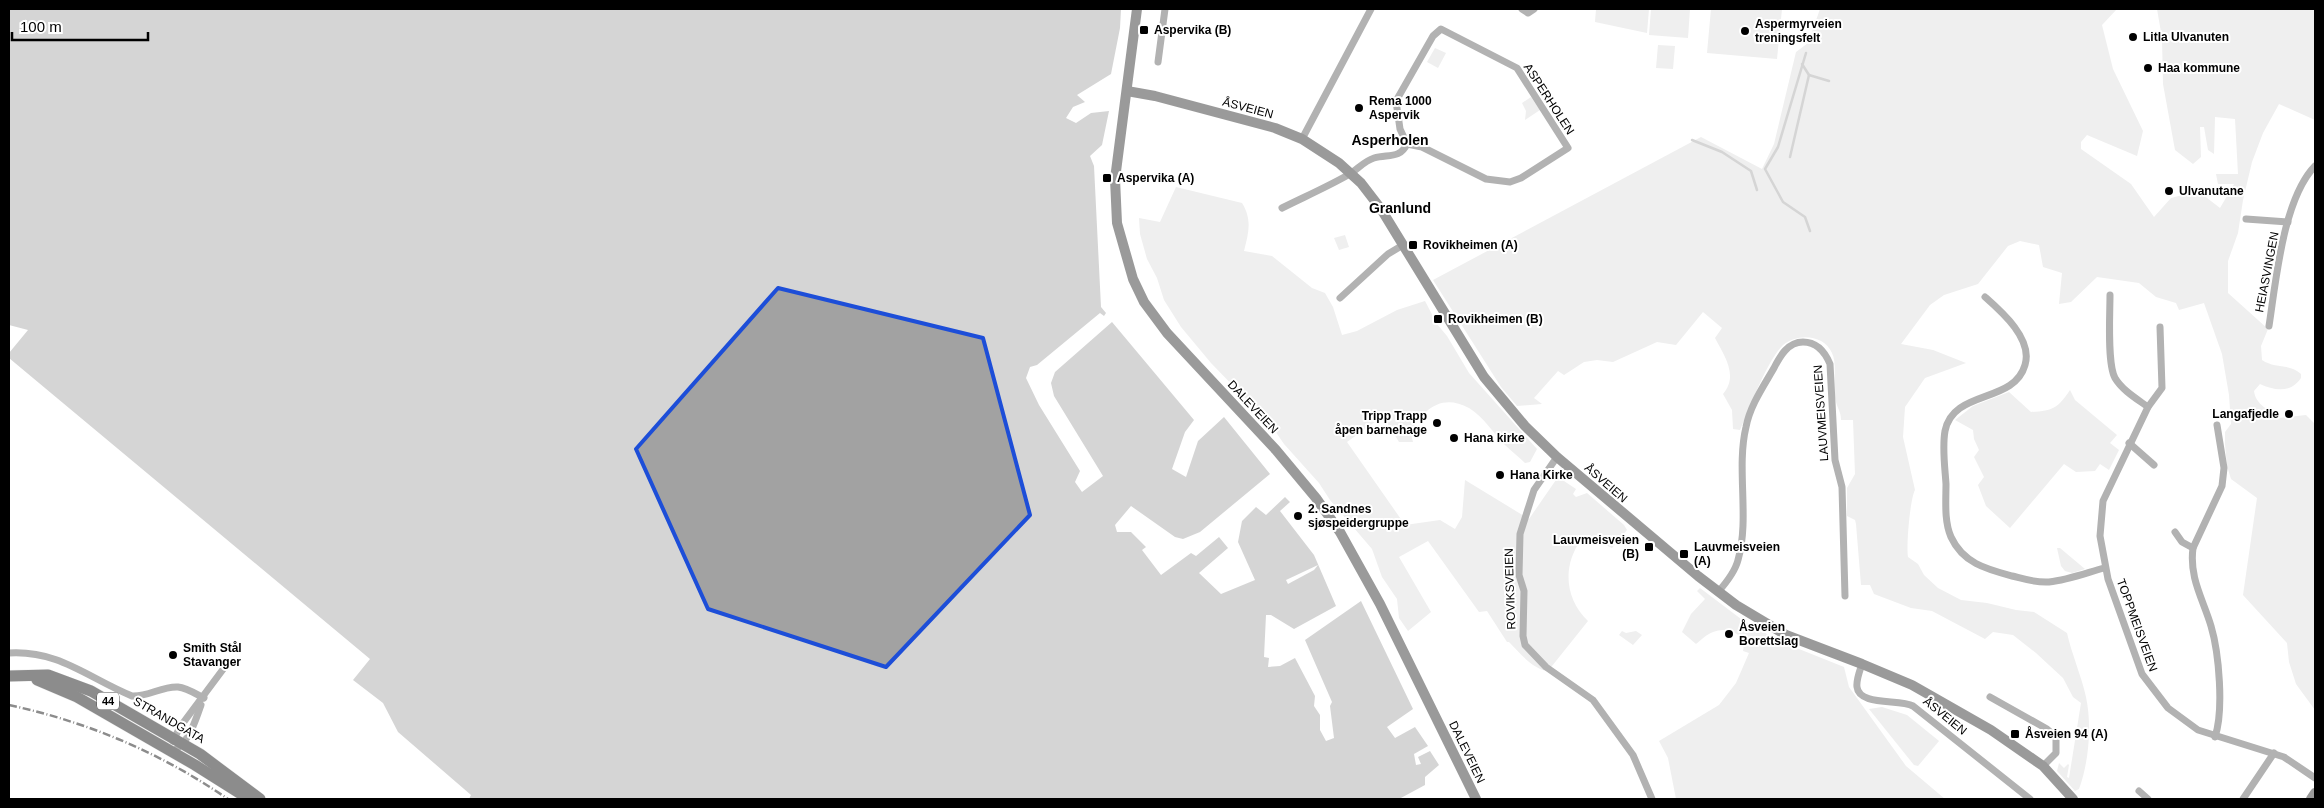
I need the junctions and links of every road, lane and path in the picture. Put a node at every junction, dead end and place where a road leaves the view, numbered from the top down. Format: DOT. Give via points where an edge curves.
graph roads {
  1 [pos="1137,9"];
  2 [pos="1165,9"];
  3 [pos="1371,9"];
  4 [pos="1522,9"];
  5 [pos="1534,9"];
  6 [pos="1158,62"];
  7 [pos="1127,91"];
  8 [pos="1302,139"];
  9 [pos="1407,144"];
  10 [pos="2315,166"];
  11 [pos="1351,173"];
  12 [pos="2308,175"];
  13 [pos="2315,181"];
  14 [pos="1282,208"];
  15 [pos="2246,219"];
  16 [pos="2288,222"];
  17 [pos="1404,245"];
  18 [pos="2110,295"];
  19 [pos="1986,297"];
  20 [pos="1340,298"];
  21 [pos="2269,326"];
  22 [pos="2160,327"];
  23 [pos="2148,407"];
  24 [pos="2216,425"];
  25 [pos="2130,443"];
  26 [pos="1557,457"];
  27 [pos="2154,465"];
  28 [pos="2175,532"];
  29 [pos="2193,548"];
  30 [pos="2104,568"];
  31 [pos="1718,592"];
  32 [pos="1845,596"];
  33 [pos="9,653"];
  34 [pos="1862,664"];
  35 [pos="224,668"];
  36 [pos="27,675"];
  37 [pos="9,676"];
  38 [pos="1990,697"];
  39 [pos="204,698"];
  40 [pos="2215,737"];
  41 [pos="173,738"];
  42 [pos="184,745"];
  43 [pos="172,752"];
  44 [pos="2274,753"];
  45 [pos="2044,766"];
  46 [pos="2315,778"];
  47 [pos="2139,791"];
  48 [pos="2315,793"];
  49 [pos="249,799"];
  50 [pos="260,799"];
  51 [pos="1476,799"];
  52 [pos="1652,799"];
  53 [pos="2030,799"];
  54 [pos="2073,799"];
  55 [pos="2148,799"];
  56 [pos="2243,799"];
  57 [pos="2311,799"];
  1 -- 7 [label="street, DALEVEIEN"];
  2 -- 6 [label="street"];
  3 -- 8 [label="street"];
  4 -- 5 [label="street" via="1528,13"];
  7 -- 8 [label="street, ÅSVEIEN" via="1253,122"];
  7 -- 51 [label="street, DALEVEIEN" via="1118,147 1115,201 1125,257 1141,294 1167,333 1276,450 1340,532 1380,604"];
  8 -- 11 [label="street, ÅSVEIEN"];
  9 -- 9 [label="street, ASPERHOLEN" via="1400,130 1396,102 1433,36 1441,29 1517,68 1568,148 1510,182 1486,179 1422,147"];
  9 -- 11 [label="street" via="1400,154 1375,158"];
  10 -- 12 [label="street, HEIASVINGEN"];
  11 -- 14 [label="street"];
  11 -- 17 [label="street, ÅSVEIEN" via="1372,196"];
  12 -- 13 [label="street"];
  12 -- 16 [label="street, HEIASVINGEN"];
  15 -- 16 [label="street, HEIASVINGEN"];
  16 -- 21 [label="street, HEIASVINGEN"];
  17 -- 20 [label="street" via="1388,254"];
  17 -- 26 [label="street, ÅSVEIEN" via="1484,378"];
  18 -- 23 [label="street" via="2115,378"];
  19 -- 30 [label="street" via="2011,321 2027,357 2022,374 2013,384 1964,405 1948,422 1944,438 1948,528 1962,553 1978,566 2030,580 2050,582"];
  22 -- 23 [label="street, TOPPMEISVEIEN" via="2163,384"];
  23 -- 25 [label="street, TOPPMEISVEIEN"];
  24 -- 29 [label="street" via="2224,477"];
  25 -- 27 [label="street"];
  25 -- 30 [label="street, TOPPMEISVEIEN" via="2103,501 2100,536"];
  26 -- 31 [label="street, ÅSVEIEN"];
  26 -- 52 [label="street, ROVIKSVEIEN" via="1534,490 1520,534 1519,574 1524,591 1525,645 1546,667 1593,700 1633,755"];
  28 -- 29 [label="street" via="2182,542"];
  29 -- 40 [label="street" via="2194,578 2216,648 2220,700"];
  30 -- 40 [label="street, TOPPMEISVEIEN" via="2146,682 2180,718"];
  31 -- 32 [label="street, LAUVMEISVEIEN" via="1731,576 1738,560 1746,426 1753,406 1780,358 1794,343 1804,342 1817,345 1830,364 1835,460 1842,487"];
  31 -- 34 [label="street, ÅSVEIEN" via="1786,635"];
  33 -- 39 [label="street" via="49,656 132,696 179,687"];
  34 -- 45 [label="street, ÅSVEIEN" via="1912,686 1991,730"];
  34 -- 53 [label="street, ÅSVEIEN" via="1857,686 1860,694 1874,701 1906,702 1913,706"];
  35 -- 39 [label="street"];
  36 -- 37 [label="main road, STRANDGATA / 44"];
  36 -- 41 [label="main road, STRANDGATA / 44" via="48,676 81,687"];
  36 -- 43 [label="main road, STRANDGATA / 44" via="77,697"];
  38 -- 45 [label="street" via="2056,737 2056,752"];
  39 -- 41 [label="street"];
  39 -- 42 [label="street"];
  40 -- 44 [label="street, TOPPMEISVEIEN"];
  41 -- 42 [label="main road, STRANDGATA / 44"];
  41 -- 43 [label="street"];
  42 -- 43 [label="street"];
  42 -- 50 [label="main road, STRANDGATA / 44" via="224,770"];
  43 -- 49 [label="main road, STRANDGATA / 44"];
  44 -- 46 [label="street, TOPPMEISVEIEN"];
  44 -- 56 [label="street"];
  45 -- 54 [label="street, ÅSVEIEN"];
  47 -- 55 [label="street"];
  48 -- 57 [label="street"];
}
